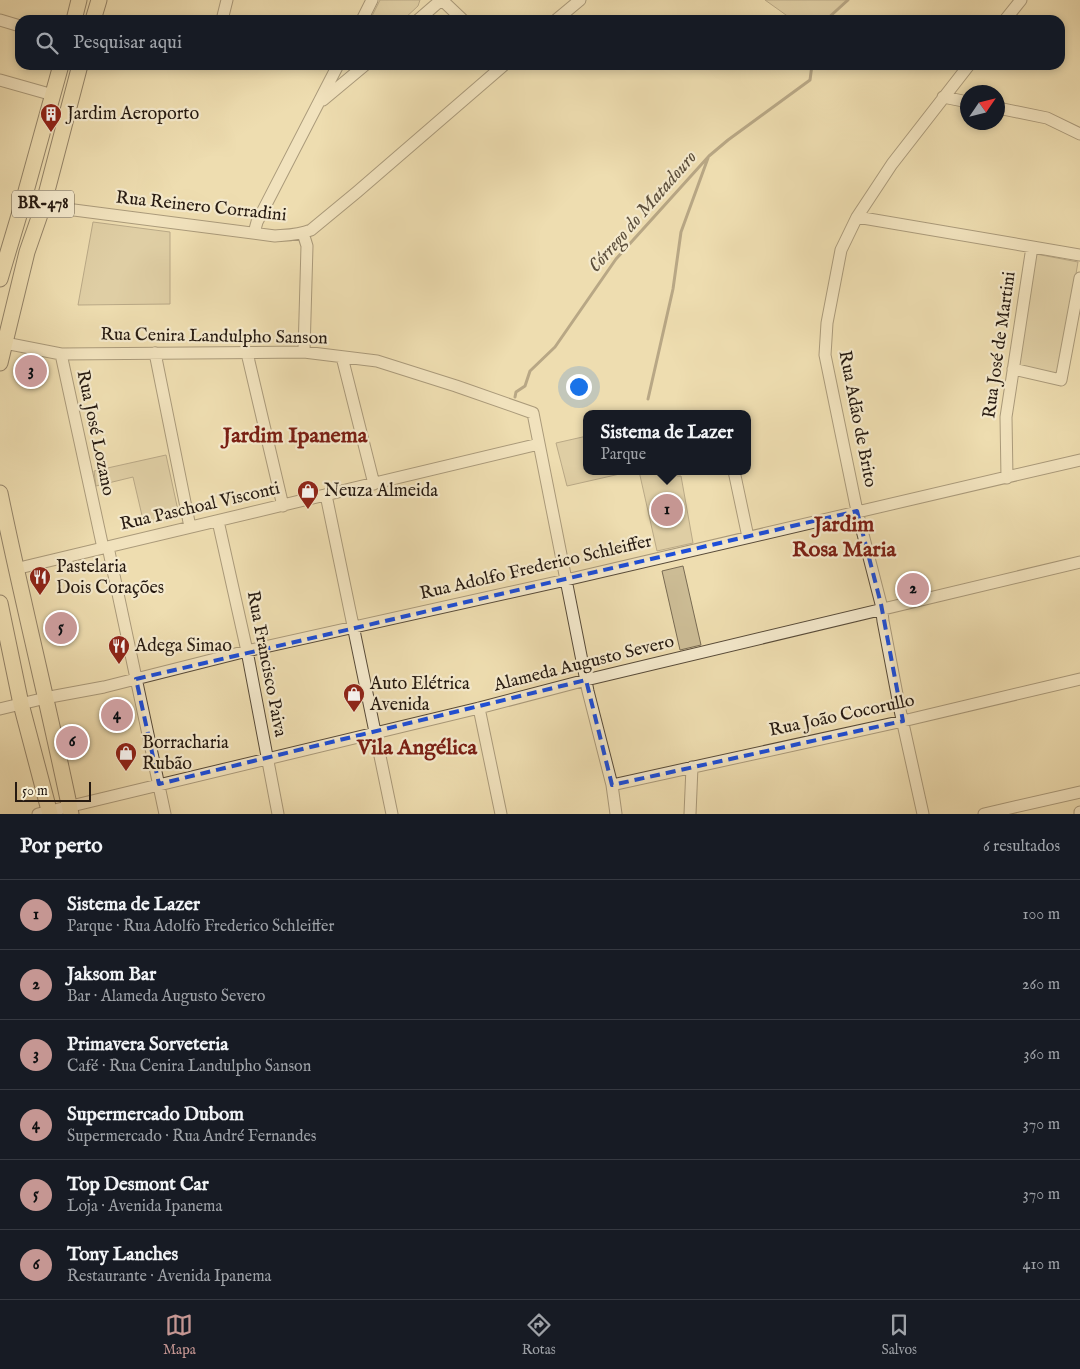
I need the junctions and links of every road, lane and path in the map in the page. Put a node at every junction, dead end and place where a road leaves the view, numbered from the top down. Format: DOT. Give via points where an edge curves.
graph roads {
  1 [pos="79,0"];
  2 [pos="99,0"];
  3 [pos="227,0"];
  4 [pos="372,0"];
  5 [pos="442,0"];
  6 [pos="579,0"];
  7 [pos="1021,0"];
  8 [pos="75,15"];
  9 [pos="94,15"];
  10 [pos="223,15"];
  11 [pos="364,15"];
  12 [pos="424,15"];
  13 [pos="458,15"];
  14 [pos="562,15"];
  15 [pos="1009,15"];
  16 [pos="0,20"];
  17 [pos="15,24"];
  18 [pos="60,70"];
  19 [pos="79,70"];
  20 [pos="336,70"];
  21 [pos="359,70"];
  22 [pos="498,70"];
  23 [pos="965,70"];
  24 [pos="0,80"];
  25 [pos="53,95"];
  26 [pos="943,97"];
  27 [pos="960,100"];
  28 [pos="318,105"];
  29 [pos="1005,109"];
  30 [pos="1080,134"];
  31 [pos="43,206"];
  32 [pos="857,217"];
  33 [pos="254,233"];
  34 [pos="303,233"];
  35 [pos="1032,247"];
  36 [pos="4,251"];
  37 [pos="1080,255"];
  38 [pos="1080,278"];
  39 [pos="0,279"];
  40 [pos="4,343"];
  41 [pos="304,352"];
  42 [pos="155,353"];
  43 [pos="248,353"];
  44 [pos="61,354"];
  45 [pos="342,357"];
  46 [pos="0,362"];
  47 [pos="1013,369"];
  48 [pos="540,444"];
  49 [pos="1080,460"];
  50 [pos="735,475"];
  51 [pos="1008,478"];
  52 [pos="374,484"];
  53 [pos="0,493"];
  54 [pos="326,496"];
  55 [pos="283,506"];
  56 [pos="857,511"];
  57 [pos="218,521"];
  58 [pos="190,527"];
  59 [pos="748,537"];
  60 [pos="106,547"];
  61 [pos="1080,562"];
  62 [pos="15,569"];
  63 [pos="566,580"];
  64 [pos="0,603"];
  65 [pos="882,611"];
  66 [pos="352,626"];
  67 [pos="247,651"];
  68 [pos="136,679"];
  69 [pos="1080,679"];
  70 [pos="586,680"];
  71 [pos="46,698"];
  72 [pos="22,704"];
  73 [pos="479,708"];
  74 [pos="0,709"];
  75 [pos="903,721"];
  76 [pos="375,733"];
  77 [pos="266,759"];
  78 [pos="692,767"];
  79 [pos="159,784"];
  80 [pos="612,785"];
  81 [pos="1080,792"];
  82 [pos="71,810"];
  83 [pos="46,813"];
  84 [pos="165,814"];
  85 [pos="278,814"];
  86 [pos="392,814"];
  87 [pos="501,814"];
  88 [pos="616,814"];
  89 [pos="690,814"];
  90 [pos="923,814"];
  91 [pos="984,814"];
  1 -- 8 [label="main road"];
  2 -- 9 [label="main road"];
  3 -- 10 [label="street"];
  4 -- 11 [label="street"];
  5 -- 12 [label="street"];
  5 -- 13 [label="street"];
  6 -- 14 [label="street"];
  7 -- 15 [label="street"];
  16 -- 17 [label="street"];
  18 -- 25 [label="main road, BR-478"];
  19 -- 31 [label="main road, BR-478"];
  20 -- 28 [label="street"];
  21 -- 28 [label="street"];
  22 -- 34 [label="street, Rua Reinero Corradini" via="357,192"];
  23 -- 26 [label="street, Rua Adão de Brito"];
  24 -- 25 [label="street"];
  25 -- 36 [label="main road, BR-478"];
  26 -- 27 [label="street"];
  26 -- 32 [label="street, Rua Adão de Brito"];
  28 -- 33 [label="street"];
  29 -- 30 [label="street" via="1047,118"];
  31 -- 33 [label="street, Rua Reinero Corradini"];
  31 -- 40 [label="main road, BR-478" via="27,252"];
  32 -- 35 [label="street"];
  32 -- 56 [label="street, Rua Adão de Brito" via="841,250 825,355"];
  33 -- 34 [label="street, Rua Reinero Corradini" via="275,236"];
  34 -- 41 [label="street" via="307,246"];
  35 -- 37 [label="street"];
  35 -- 47 [label="street, Rua José de Martini"];
  36 -- 39 [label="main road, BR-478"];
  38 -- 47 [label="street" via="1061,380"];
  40 -- 44 [label="street, Rua Cenira Landulpho Sanson"];
  40 -- 46 [label="main road, BR-478"];
  41 -- 43 [label="street, Rua Cenira Landulpho Sanson"];
  41 -- 45 [label="street, Rua Cenira Landulpho Sanson"];
  42 -- 43 [label="street, Rua Cenira Landulpho Sanson"];
  42 -- 44 [label="street, Rua Cenira Landulpho Sanson"];
  42 -- 58 [label="street"];
  43 -- 55 [label="street"];
  44 -- 60 [label="street, Rua José Lozano"];
  45 -- 48 [label="street, Rua Cenira Landulpho Sanson" via="377,361 533,413"];
  45 -- 52 [label="street"];
  47 -- 51 [label="street, Rua José de Martini" via="1006,417"];
  48 -- 52 [label="street, Rua Paschoal Visconti"];
  48 -- 63 [label="street, Rua Cenira Landulpho Sanson"];
  49 -- 51 [label="street, Rua Adolfo Frederico Schleiffer"];
  50 -- 59 [label="street"];
  51 -- 56 [label="street, Rua Adolfo Frederico Schleiffer"];
  52 -- 54 [label="street, Rua Paschoal Visconti"];
  53 -- 62 [label="main road"];
  54 -- 55 [label="street, Rua Paschoal Visconti"];
  54 -- 66 [label="street"];
  55 -- 57 [label="street, Rua Paschoal Visconti"];
  56 -- 59 [label="street, Rua Adolfo Frederico Schleiffer"];
  56 -- 65 [label="street, Rua Adão de Brito"];
  57 -- 58 [label="street, Rua Paschoal Visconti"];
  57 -- 67 [label="street, Rua Francisco Paiva"];
  58 -- 60 [label="street, Rua Paschoal Visconti"];
  59 -- 63 [label="street, Rua Adolfo Frederico Schleiffer"];
  60 -- 62 [label="street, Rua Paschoal Visconti"];
  60 -- 68 [label="street, Rua José Lozano"];
  61 -- 65 [label="street, Alameda Augusto Severo"];
  62 -- 71 [label="main road"];
  63 -- 66 [label="street, Rua Adolfo Frederico Schleiffer"];
  63 -- 70 [label="street, Rua Cenira Landulpho Sanson"];
  64 -- 72 [label="main road"];
  65 -- 70 [label="street, Alameda Augusto Severo"];
  65 -- 75 [label="street, Rua Adão de Brito"];
  66 -- 67 [label="street, Rua Adolfo Frederico Schleiffer"];
  66 -- 76 [label="street"];
  67 -- 68 [label="street, Rua Adolfo Frederico Schleiffer"];
  67 -- 77 [label="street, Rua Francisco Paiva"];
  68 -- 71 [label="street, Rua Adolfo Frederico Schleiffer"];
  68 -- 79 [label="street, Rua José Lozano"];
  69 -- 75 [label="street, Rua João Cocorullo"];
  70 -- 73 [label="street, Alameda Augusto Severo"];
  70 -- 80 [label="street, Rua Cenira Landulpho Sanson"];
  71 -- 72 [label="street, Rua Adolfo Frederico Schleiffer"];
  71 -- 82 [label="main road"];
  72 -- 74 [label="street, Rua Adolfo Frederico Schleiffer"];
  72 -- 83 [label="main road"];
  73 -- 76 [label="street, Alameda Augusto Severo"];
  73 -- 87 [label="street"];
  75 -- 78 [label="street, Rua João Cocorullo"];
  75 -- 90 [label="street, Rua Adão de Brito"];
  76 -- 77 [label="street, Alameda Augusto Severo"];
  76 -- 86 [label="street"];
  77 -- 79 [label="street, Alameda Augusto Severo"];
  77 -- 85 [label="street, Rua Francisco Paiva"];
  78 -- 80 [label="street, Rua João Cocorullo"];
  78 -- 89 [label="street"];
  79 -- 82 [label="street, Alameda Augusto Severo"];
  79 -- 84 [label="street, Rua José Lozano"];
  80 -- 88 [label="street, Rua Cenira Landulpho Sanson"];
  81 -- 91 [label="street"];
  82 -- 83 [label="street, Alameda Augusto Severo"];
}
